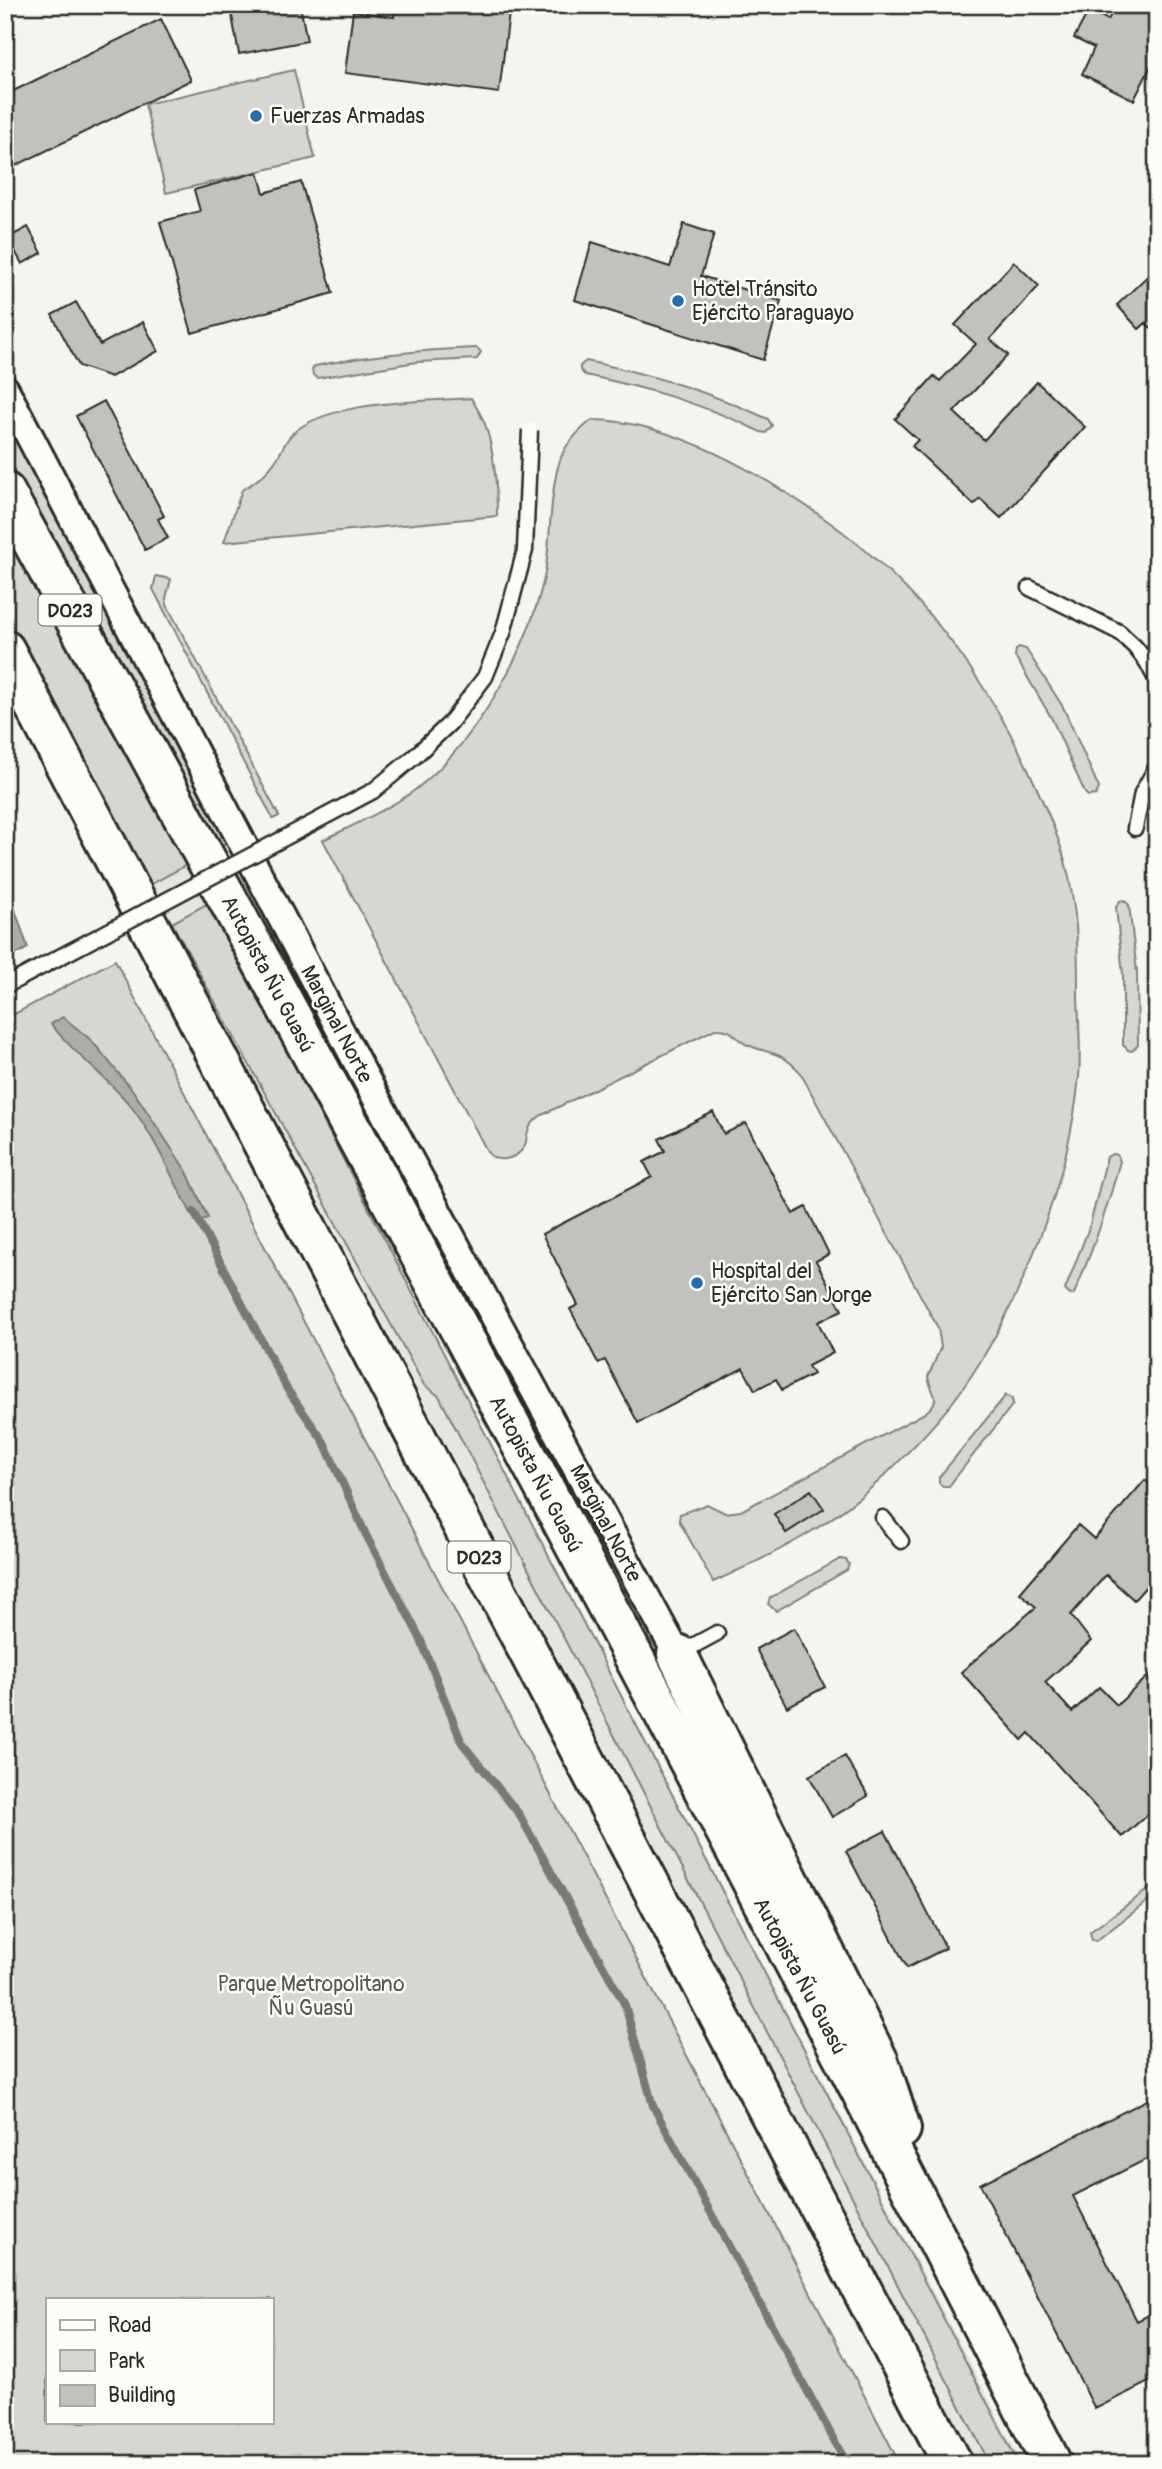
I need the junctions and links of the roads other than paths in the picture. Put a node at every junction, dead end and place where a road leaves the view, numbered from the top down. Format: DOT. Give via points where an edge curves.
graph roads {
  1 [pos="5,389"];
  2 [pos="530,430"];
  3 [pos="5,492"];
  4 [pos="1030,588"];
  5 [pos="5,650"];
  6 [pos="1157,681"];
  7 [pos="5,703"];
  8 [pos="60,754"];
  9 [pos="1157,766"];
  10 [pos="1135,828"];
  11 [pos="5,986"];
  12 [pos="883,1518"];
  13 [pos="901,1541"];
  14 [pos="717,1633"];
  15 [pos="677,1654"];
  16 [pos="934,2231"];
  17 [pos="953,2464"];
  18 [pos="1052,2464"];
  1 -- 15 [label="street, Marginal Norte" via="360,1068"];
  2 -- 11 [label="lane, bridge" via="525,551 503,633 485,677 450,723 373,791"];
  3 -- 16 [label="highway, Autopista Ñu Guasú / D023" via="508,1419"];
  4 -- 6 [label="lane" via="1119,632 1147,662"];
  5 -- 8 [label="highway, D023"];
  7 -- 8 [label="highway"];
  8 -- 17 [label="highway, D023"];
  9 -- 10 [label="lane" via="1142,793"];
  12 -- 13 [label="lane"];
  14 -- 15 [label="lane"];
  15 -- 16 [label="highway" via="879,2062"];
  16 -- 18 [label="highway, Autopista Ñu Guasú / D023"];
}
